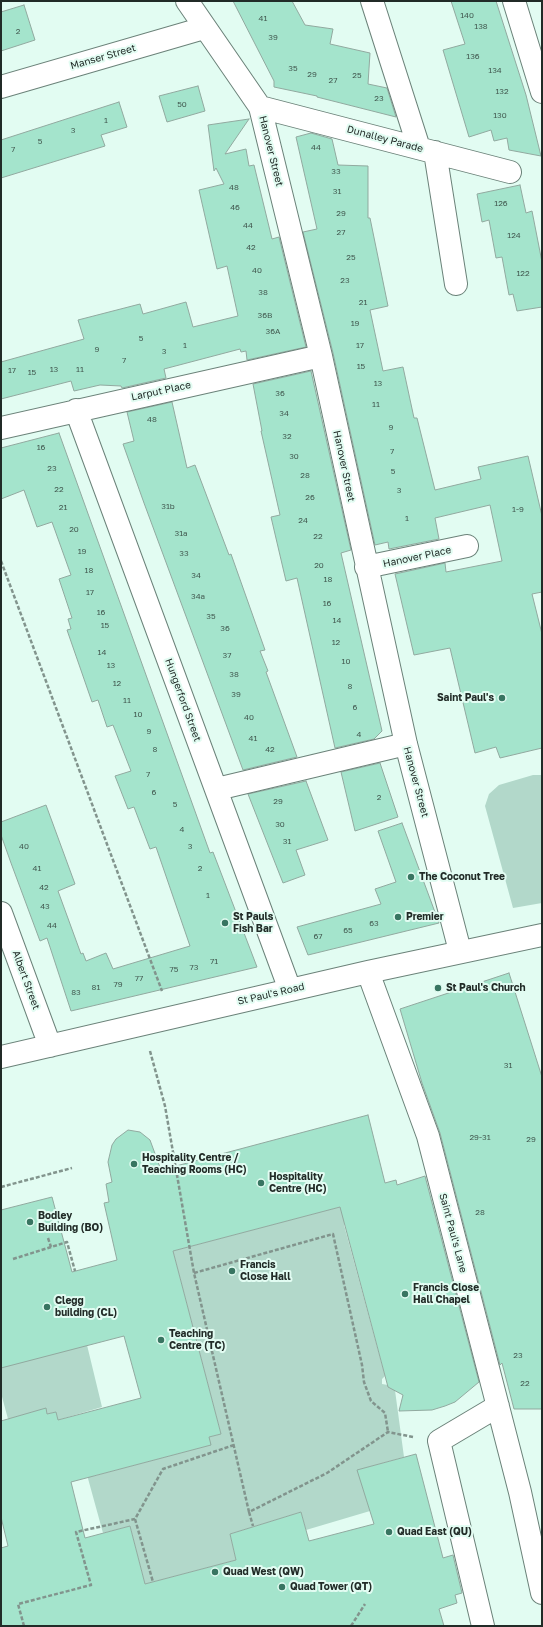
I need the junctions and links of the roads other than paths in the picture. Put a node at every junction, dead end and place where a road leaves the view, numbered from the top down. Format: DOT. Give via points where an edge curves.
graph roads {
  1 [pos="186,1"];
  2 [pos="372,1"];
  3 [pos="514,1"];
  4 [pos="204,28"];
  5 [pos="1,87"];
  6 [pos="542,92"];
  7 [pos="260,107"];
  8 [pos="427,150"];
  9 [pos="510,172"];
  10 [pos="456,284"];
  11 [pos="321,356"];
  12 [pos="76,410"];
  13 [pos="1,428"];
  14 [pos="467,546"];
  15 [pos="366,567"];
  16 [pos="406,744"];
  17 [pos="216,789"];
  18 [pos="1,913"];
  19 [pos="540,941"];
  20 [pos="460,951"];
  21 [pos="368,972"];
  22 [pos="290,990"];
  23 [pos="50,1046"];
  24 [pos="1,1057"];
  25 [pos="498,1406"];
  26 [pos="542,1593"];
  27 [pos="483,1626"];
  1 -- 4 [label="street, Hanover Street"];
  2 -- 8 [label="street"];
  3 -- 6 [label="street"];
  4 -- 5 [label="street, Manser Street"];
  4 -- 7 [label="street, Hanover Street"];
  7 -- 8 [label="street, Dunalley Parade"];
  7 -- 11 [label="street, Hanover Street"];
  8 -- 9 [label="street, Dunalley Parade"];
  8 -- 10 [label="street"];
  11 -- 12 [label="street, Larput Place"];
  11 -- 15 [label="street, Hanover Street"];
  12 -- 13 [label="street, Larput Place"];
  12 -- 17 [label="street, Hungerford Street"];
  14 -- 15 [label="street, Hanover Place"];
  15 -- 16 [label="street, Hanover Street"];
  16 -- 17 [label="street"];
  16 -- 20 [label="street, Hanover Street"];
  17 -- 22 [label="street, Hungerford Street"];
  18 -- 23 [label="street, Albert Street"];
  19 -- 20 [label="street, St Paul's Road"];
  20 -- 21 [label="street, St Paul's Road"];
  21 -- 22 [label="street, St Paul's Road"];
  21 -- 25 [label="street, Saint Paul's Lane" via="428,1136"];
  22 -- 23 [label="street, St Paul's Road"];
  23 -- 24 [label="street, St Paul's Road"];
  25 -- 26 [label="street, Saint Paul's Lane"];
  25 -- 27 [label="street" via="439,1441"];
}
